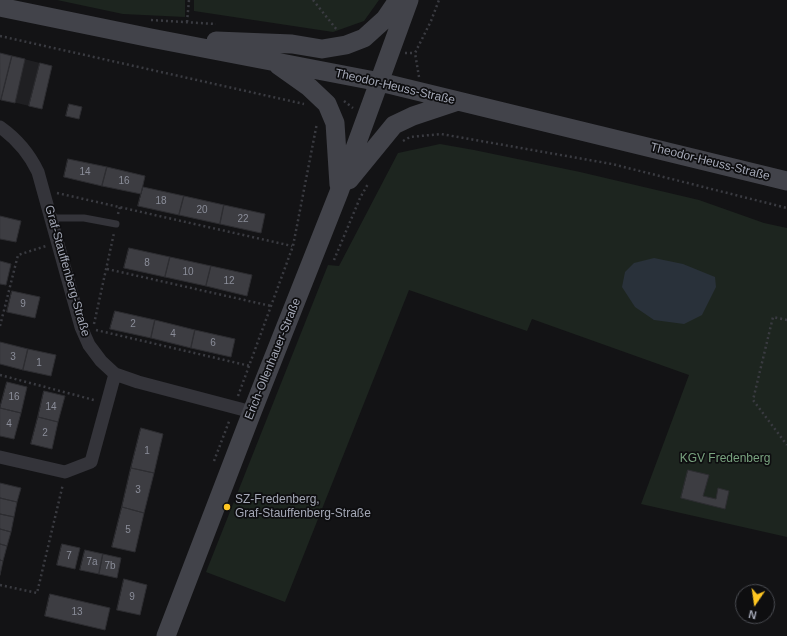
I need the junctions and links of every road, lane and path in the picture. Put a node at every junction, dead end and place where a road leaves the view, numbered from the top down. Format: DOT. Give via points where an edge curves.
graph roads {
  1 [pos="189,0"];
  2 [pos="313,0"];
  3 [pos="398,0"];
  4 [pos="409,0"];
  5 [pos="439,0"];
  6 [pos="0,7"];
  7 [pos="145,19"];
  8 [pos="188,22"];
  9 [pos="218,24"];
  10 [pos="0,36"];
  11 [pos="342,36"];
  12 [pos="151,38"];
  13 [pos="415,53"];
  14 [pos="272,61"];
  15 [pos="380,82"];
  16 [pos="458,101"];
  17 [pos="304,104"];
  18 [pos="317,123"];
  19 [pos="0,127"];
  20 [pos="399,143"];
  21 [pos="370,180"];
  22 [pos="787,181"];
  23 [pos="43,190"];
  24 [pos="339,192"];
  25 [pos="120,207"];
  26 [pos="787,208"];
  27 [pos="51,218"];
  28 [pos="116,224"];
  29 [pos="58,242"];
  30 [pos="293,246"];
  31 [pos="334,260"];
  32 [pos="106,269"];
  33 [pos="271,306"];
  34 [pos="787,320"];
  35 [pos="0,326"];
  36 [pos="250,366"];
  37 [pos="115,374"];
  38 [pos="0,376"];
  39 [pos="107,403"];
  40 [pos="243,409"];
  41 [pos="787,445"];
  42 [pos="0,456"];
  43 [pos="65,472"];
  44 [pos="0,585"];
  45 [pos="166,636"];
  1 -- 8 [label="path"];
  2 -- 11 [label="path"];
  3 -- 12 [label="street" via="385,19 364,38 346,45 322,49 292,44"];
  4 -- 15 [label="street, Erich-Ollenhauer-Straße"];
  5 -- 13 [label="path"];
  6 -- 12 [label="street, Theodor-Heuss-Straße"];
  7 -- 8 [label="path"];
  8 -- 9 [label="path"];
  10 -- 17 [label="path"];
  12 -- 14 [label="street, Theodor-Heuss-Straße"];
  14 -- 15 [label="street, Theodor-Heuss-Straße"];
  14 -- 24 [label="street" via="309,87 326,104 335,123"];
  15 -- 16 [label="street, Theodor-Heuss-Straße"];
  15 -- 24 [label="street, Erich-Ollenhauer-Straße"];
  16 -- 22 [label="street, Theodor-Heuss-Straße"];
  16 -- 24 [label="street" via="394,125"];
  18 -- 30 [label="path"];
  19 -- 23 [label="street, Graf-Stauffenberg-Straße" via="11,135 32,161"];
  20 -- 26 [label="path" via="410,137 441,134 612,164"];
  21 -- 31 [label="path"];
  23 -- 25 [label="path"];
  23 -- 27 [label="street, Graf-Stauffenberg-Straße"];
  24 -- 40 [label="street, Erich-Ollenhauer-Straße"];
  25 -- 28 [label="path"];
  25 -- 30 [label="path"];
  27 -- 28 [label="lane" via="84,218"];
  27 -- 29 [label="street, Graf-Stauffenberg-Straße"];
  28 -- 32 [label="path"];
  29 -- 35 [label="path" via="18,254"];
  29 -- 37 [label="street, Graf-Stauffenberg-Straße" via="81,327 89,345"];
  30 -- 33 [label="path"];
  32 -- 33 [label="path"];
  32 -- 36 [label="path" via="93,329"];
  33 -- 36 [label="path"];
  34 -- 41 [label="path" via="773,317 753,400"];
  36 -- 40 [label="path"];
  37 -- 39 [label="street"];
  37 -- 40 [label="street, Graf-Stauffenberg-Straße"];
  38 -- 39 [label="path"];
  39 -- 43 [label="street" via="91,462"];
  40 -- 45 [label="street, Erich-Ollenhauer-Straße"];
  42 -- 43 [label="street"];
  43 -- 44 [label="path" via="37,593"];
}
